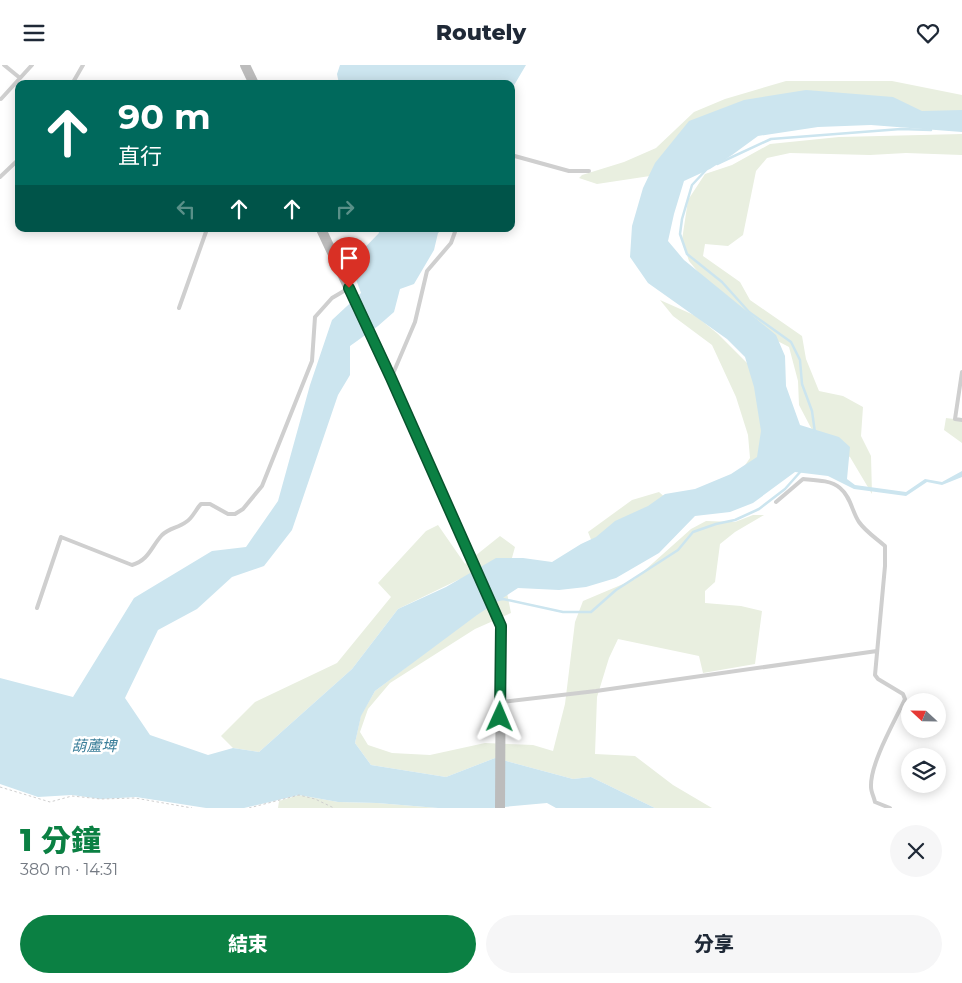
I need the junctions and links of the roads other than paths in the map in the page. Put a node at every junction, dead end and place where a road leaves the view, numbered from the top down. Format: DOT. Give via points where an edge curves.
graph roads {
  1 [pos="4,65"];
  2 [pos="32,65"];
  3 [pos="82,65"];
  4 [pos="245,65"];
  5 [pos="20,79"];
  6 [pos="74,80"];
  7 [pos="252,80"];
  8 [pos="15,84"];
  9 [pos="1,99"];
  10 [pos="515,156"];
  11 [pos="15,163"];
  12 [pos="589,171"];
  13 [pos="0,177"];
  14 [pos="206,232"];
  15 [pos="322,232"];
  16 [pos="455,232"];
  17 [pos="349,288"];
  18 [pos="179,308"];
  19 [pos="962,372"];
  20 [pos="391,378"];
  21 [pos="962,420"];
  22 [pos="776,502"];
  23 [pos="37,608"];
  24 [pos="877,651"];
  25 [pos="501,701"];
  26 [pos="500,808"];
  27 [pos="890,808"];
  1 -- 5 [label="lane"];
  2 -- 5 [label="lane"];
  3 -- 6 [label="lane"];
  4 -- 7 [label="street"];
  8 -- 9 [label="lane"];
  10 -- 12 [label="lane" via="569,171"];
  11 -- 13 [label="lane"];
  14 -- 18 [label="lane"];
  15 -- 17 [label="street"];
  16 -- 20 [label="lane" via="452,243 427,271 415,322"];
  17 -- 20 [label="street"];
  17 -- 23 [label="lane" via="332,298 316,317 312,361 262,486 244,509 228,514 210,504 201,504 187,522 170,528 150,554 132,565 61,537"];
  19 -- 21 [label="lane" via="955,419"];
  20 -- 25 [label="street" via="501,626"];
  22 -- 24 [label="lane" via="803,479 829,483 840,488 850,499 858,521 885,546"];
  24 -- 25 [label="lane" via="596,691"];
  24 -- 27 [label="lane" via="875,675 903,694 905,699 872,777 875,802"];
  25 -- 26 [label="street"];
}
